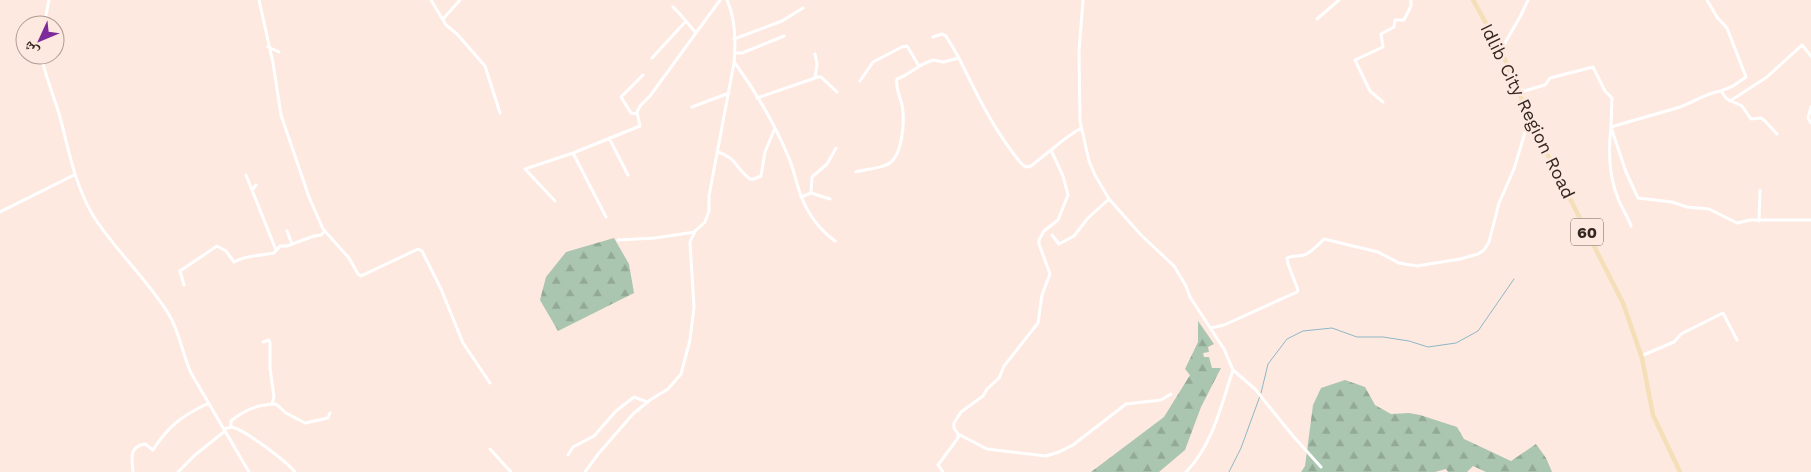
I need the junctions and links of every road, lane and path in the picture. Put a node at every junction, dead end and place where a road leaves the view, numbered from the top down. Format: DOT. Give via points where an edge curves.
graph roads {
  1 [pos="48,0"];
  2 [pos="259,0"];
  3 [pos="431,0"];
  4 [pos="460,0"];
  5 [pos="720,0"];
  6 [pos="727,0"];
  7 [pos="1083,0"];
  8 [pos="1339,0"];
  9 [pos="1411,0"];
  10 [pos="1473,0"];
  11 [pos="1528,0"];
  12 [pos="1707,0"];
  13 [pos="673,8"];
  14 [pos="803,8"];
  15 [pos="46,15"];
  16 [pos="443,19"];
  17 [pos="1317,19"];
  18 [pos="686,21"];
  19 [pos="696,33"];
  20 [pos="784,36"];
  21 [pos="933,37"];
  22 [pos="734,39"];
  23 [pos="268,47"];
  24 [pos="1502,50"];
  25 [pos="279,52"];
  26 [pos="735,53"];
  27 [pos="815,54"];
  28 [pos="1811,56"];
  29 [pos="652,58"];
  30 [pos="959,58"];
  31 [pos="734,63"];
  32 [pos="44,65"];
  33 [pos="919,66"];
  34 [pos="643,74"];
  35 [pos="815,78"];
  36 [pos="860,81"];
  37 [pos="1517,88"];
  38 [pos="1720,91"];
  39 [pos="837,92"];
  40 [pos="729,93"];
  41 [pos="758,98"];
  42 [pos="1730,101"];
  43 [pos="1383,102"];
  44 [pos="692,107"];
  45 [pos="1811,107"];
  46 [pos="500,114"];
  47 [pos="637,115"];
  48 [pos="1529,118"];
  49 [pos="1811,123"];
  50 [pos="1611,127"];
  51 [pos="775,128"];
  52 [pos="1081,128"];
  53 [pos="1777,134"];
  54 [pos="609,138"];
  55 [pos="836,148"];
  56 [pos="1051,150"];
  57 [pos="718,152"];
  58 [pos="574,153"];
  59 [pos="856,172"];
  60 [pos="628,174"];
  61 [pos="74,175"];
  62 [pos="246,175"];
  63 [pos="256,185"];
  64 [pos="252,190"];
  65 [pos="1760,190"];
  66 [pos="811,193"];
  67 [pos="801,196"];
  68 [pos="830,199"];
  69 [pos="1109,199"];
  70 [pos="555,201"];
  71 [pos="0,212"];
  72 [pos="606,218"];
  73 [pos="1811,220"];
  74 [pos="1759,221"];
  75 [pos="1631,226"];
  76 [pos="325,230"];
  77 [pos="287,231"];
  78 [pos="695,232"];
  79 [pos="1052,236"];
  80 [pos="618,240"];
  81 [pos="835,242"];
  82 [pos="292,244"];
  83 [pos="276,250"];
  84 [pos="184,285"];
  85 [pos="1211,328"];
  86 [pos="1737,340"];
  87 [pos="263,342"];
  88 [pos="1641,356"];
  89 [pos="1233,370"];
  90 [pos="490,383"];
  91 [pos="1171,394"];
  92 [pos="648,402"];
  93 [pos="209,403"];
  94 [pos="272,404"];
  95 [pos="330,413"];
  96 [pos="232,427"];
  97 [pos="224,430"];
  98 [pos="958,434"];
  99 [pos="490,449"];
  100 [pos="568,455"];
  101 [pos="1321,467"];
  102 [pos="133,472"];
  103 [pos="178,472"];
  104 [pos="249,472"];
  105 [pos="295,472"];
  106 [pos="511,472"];
  107 [pos="586,472"];
  108 [pos="944,472"];
  109 [pos="1186,472"];
  110 [pos="1680,472"];
  1 -- 15 [label="street"];
  2 -- 23 [label="street"];
  3 -- 16 [label="street"];
  4 -- 16 [label="street"];
  5 -- 19 [label="street"];
  6 -- 22 [label="street"];
  7 -- 52 [label="street" via="1079,52"];
  8 -- 17 [label="street"];
  9 -- 43 [label="street" via="1404,20 1395,20 1394,27 1381,34 1383,47 1355,60 1370,91"];
  10 -- 24 [label="main road, Idlib City Region Road / 60"];
  11 -- 24 [label="street"];
  12 -- 38 [label="street" via="1727,28 1746,77"];
  13 -- 18 [label="street"];
  14 -- 22 [label="street" via="782,21"];
  16 -- 46 [label="street" via="485,66"];
  18 -- 19 [label="street"];
  18 -- 29 [label="street"];
  19 -- 47 [label="street" via="640,106"];
  20 -- 26 [label="street"];
  21 -- 30 [label="street" via="946,36"];
  22 -- 26 [label="street"];
  23 -- 25 [label="street"];
  23 -- 76 [label="street" via="281,116 309,197"];
  24 -- 37 [label="main road, Idlib City Region Road / 60"];
  26 -- 31 [label="street"];
  27 -- 35 [label="street"];
  28 -- 42 [label="street" via="1802,45 1767,78"];
  30 -- 33 [label="street" via="943,62 933,60"];
  30 -- 56 [label="street" via="982,105 1022,165 1031,166"];
  31 -- 40 [label="street"];
  31 -- 41 [label="street"];
  32 -- 61 [label="street"];
  33 -- 36 [label="street" via="907,46 902,47 873,62"];
  33 -- 59 [label="street" via="897,79 902,110 898,154 888,165"];
  34 -- 47 [label="street" via="621,97"];
  35 -- 39 [label="street" via="821,77"];
  35 -- 41 [label="street"];
  37 -- 48 [label="main road, Idlib City Region Road / 60"];
  37 -- 50 [label="street" via="1524,92 1545,85 1550,78 1593,67 1612,98"];
  38 -- 42 [label="street"];
  38 -- 50 [label="street"];
  40 -- 44 [label="street"];
  40 -- 57 [label="street"];
  41 -- 51 [label="street"];
  42 -- 53 [label="street" via="1742,106 1751,119 1761,118"];
  45 -- 49 [label="street" via="1808,118"];
  47 -- 54 [label="street" via="640,126"];
  48 -- 85 [label="street" via="1488,242 1478,254 1418,266 1324,239 1303,255 1287,258 1297,292"];
  48 -- 88 [label="main road, Idlib City Region Road / 60" via="1623,303"];
  50 -- 74 [label="street" via="1638,198 1709,209 1737,223"];
  50 -- 75 [label="street" via="1610,166 1614,189"];
  51 -- 57 [label="street" via="765,152 762,176 758,178 750,179 731,157"];
  51 -- 67 [label="street"];
  52 -- 56 [label="street"];
  52 -- 69 [label="street" via="1095,175"];
  54 -- 58 [label="street"];
  54 -- 60 [label="street"];
  55 -- 66 [label="street" via="827,164 812,178"];
  56 -- 98 [label="street" via="1068,196 1058,220 1044,231 1039,240 1050,274 1042,295 1040,317 1004,366 999,378 983,396 961,412 954,422"];
  57 -- 78 [label="street" via="709,211 705,222"];
  58 -- 70 [label="street" via="525,169"];
  58 -- 72 [label="street"];
  61 -- 71 [label="street"];
  61 -- 93 [label="street" via="101,228 168,314 180,337 184,359"];
  62 -- 64 [label="street"];
  63 -- 64 [label="street"];
  64 -- 83 [label="street"];
  65 -- 74 [label="street"];
  66 -- 67 [label="street"];
  66 -- 68 [label="street"];
  67 -- 81 [label="street" via="821,230"];
  69 -- 79 [label="street" via="1074,236 1059,244"];
  69 -- 85 [label="street" via="1174,266 1190,298"];
  73 -- 74 [label="street"];
  76 -- 82 [label="street" via="321,235"];
  76 -- 90 [label="street" via="361,276 418,249 422,251 463,343"];
  77 -- 82 [label="street"];
  78 -- 80 [label="street"];
  78 -- 92 [label="street" via="690,242 694,307 686,357 681,374 668,389"];
  82 -- 83 [label="street"];
  83 -- 84 [label="street" via="234,262 226,251 217,246 180,271"];
  85 -- 89 [label="street"];
  86 -- 88 [label="street" via="1723,313 1680,334 1674,342"];
  87 -- 94 [label="street" via="269,340 270,343"];
  88 -- 110 [label="main road, Idlib City Region Road / 60" via="1653,415"];
  89 -- 101 [label="street" via="1255,389"];
  89 -- 109 [label="street" via="1211,434"];
  91 -- 98 [label="street" via="1161,400 1126,404 1073,445 1046,456 986,449"];
  92 -- 100 [label="street" via="634,397 616,411 594,436 573,447"];
  92 -- 107 [label="street" via="633,414"];
  93 -- 97 [label="street"];
  93 -- 102 [label="street" via="178,420 153,450 145,444 134,448 131,453"];
  94 -- 95 [label="street" via="305,423 328,418"];
  94 -- 96 [label="street" via="242,412 231,421"];
  96 -- 97 [label="street"];
  96 -- 105 [label="street" via="259,442"];
  97 -- 103 [label="street"];
  97 -- 104 [label="street"];
  98 -- 108 [label="street" via="938,465"];
  99 -- 106 [label="street"];
}
